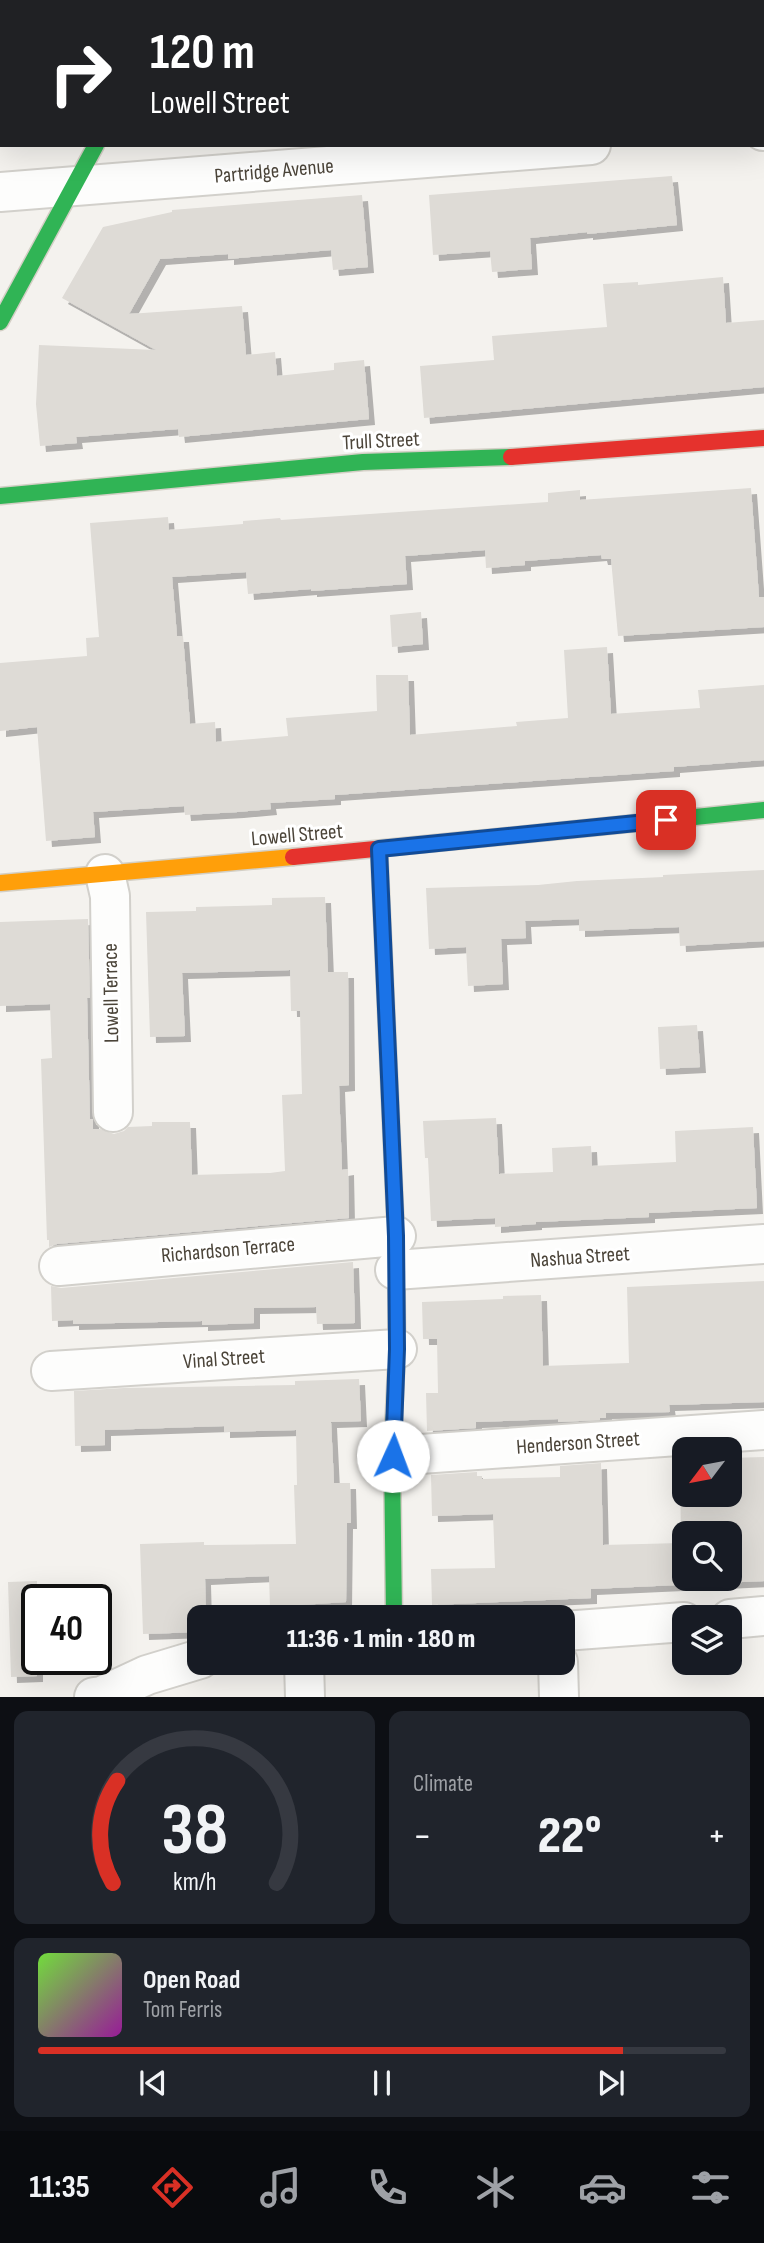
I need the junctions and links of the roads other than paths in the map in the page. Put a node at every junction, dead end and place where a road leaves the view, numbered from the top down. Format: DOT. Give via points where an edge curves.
graph roads {
  1 [pos="95,147"];
  2 [pos="565,147"];
  3 [pos="74,186"];
  4 [pos="0,192"];
  5 [pos="0,322"];
  6 [pos="764,438"];
  7 [pos="0,496"];
  8 [pos="764,810"];
  9 [pos="379,849"];
  10 [pos="105,874"];
  11 [pos="0,883"];
  12 [pos="113,1112"];
  13 [pos="764,1244"];
  14 [pos="396,1253"];
  15 [pos="60,1266"];
  16 [pos="397,1349"];
  17 [pos="51,1371"];
  18 [pos="764,1430"];
  19 [pos="393,1456"];
  20 [pos="394,1605"];
  21 [pos="764,1616"];
  22 [pos="742,1618"];
  23 [pos="672,1623"];
  24 [pos="575,1630"];
  25 [pos="187,1663"];
  26 [pos="304,1675"];
  27 [pos="558,1675"];
  28 [pos="94,1697"];
  29 [pos="305,1697"];
  30 [pos="559,1697"];
  1 -- 3 [label="street"];
  2 -- 3 [label="street, Partridge Avenue"];
  3 -- 4 [label="street, Partridge Avenue"];
  3 -- 5 [label="street"];
  6 -- 7 [label="street, Trull Street" via="523,457 363,462"];
  8 -- 9 [label="street, Lowell Street"];
  9 -- 10 [label="street, Lowell Street"];
  9 -- 14 [label="street"];
  10 -- 11 [label="street, Lowell Street"];
  10 -- 12 [label="street, Lowell Terrace" via="110,896"];
  13 -- 14 [label="street, Nashua Street"];
  14 -- 15 [label="street, Richardson Terrace"];
  14 -- 16 [label="street"];
  16 -- 17 [label="street, Vinal Street"];
  16 -- 19 [label="street"];
  18 -- 19 [label="street, Henderson Street"];
  19 -- 20 [label="street"];
  21 -- 22 [label="street"];
  23 -- 24 [label="street"];
  25 -- 28 [label="street"];
  26 -- 29 [label="street"];
  27 -- 30 [label="street"];
}
